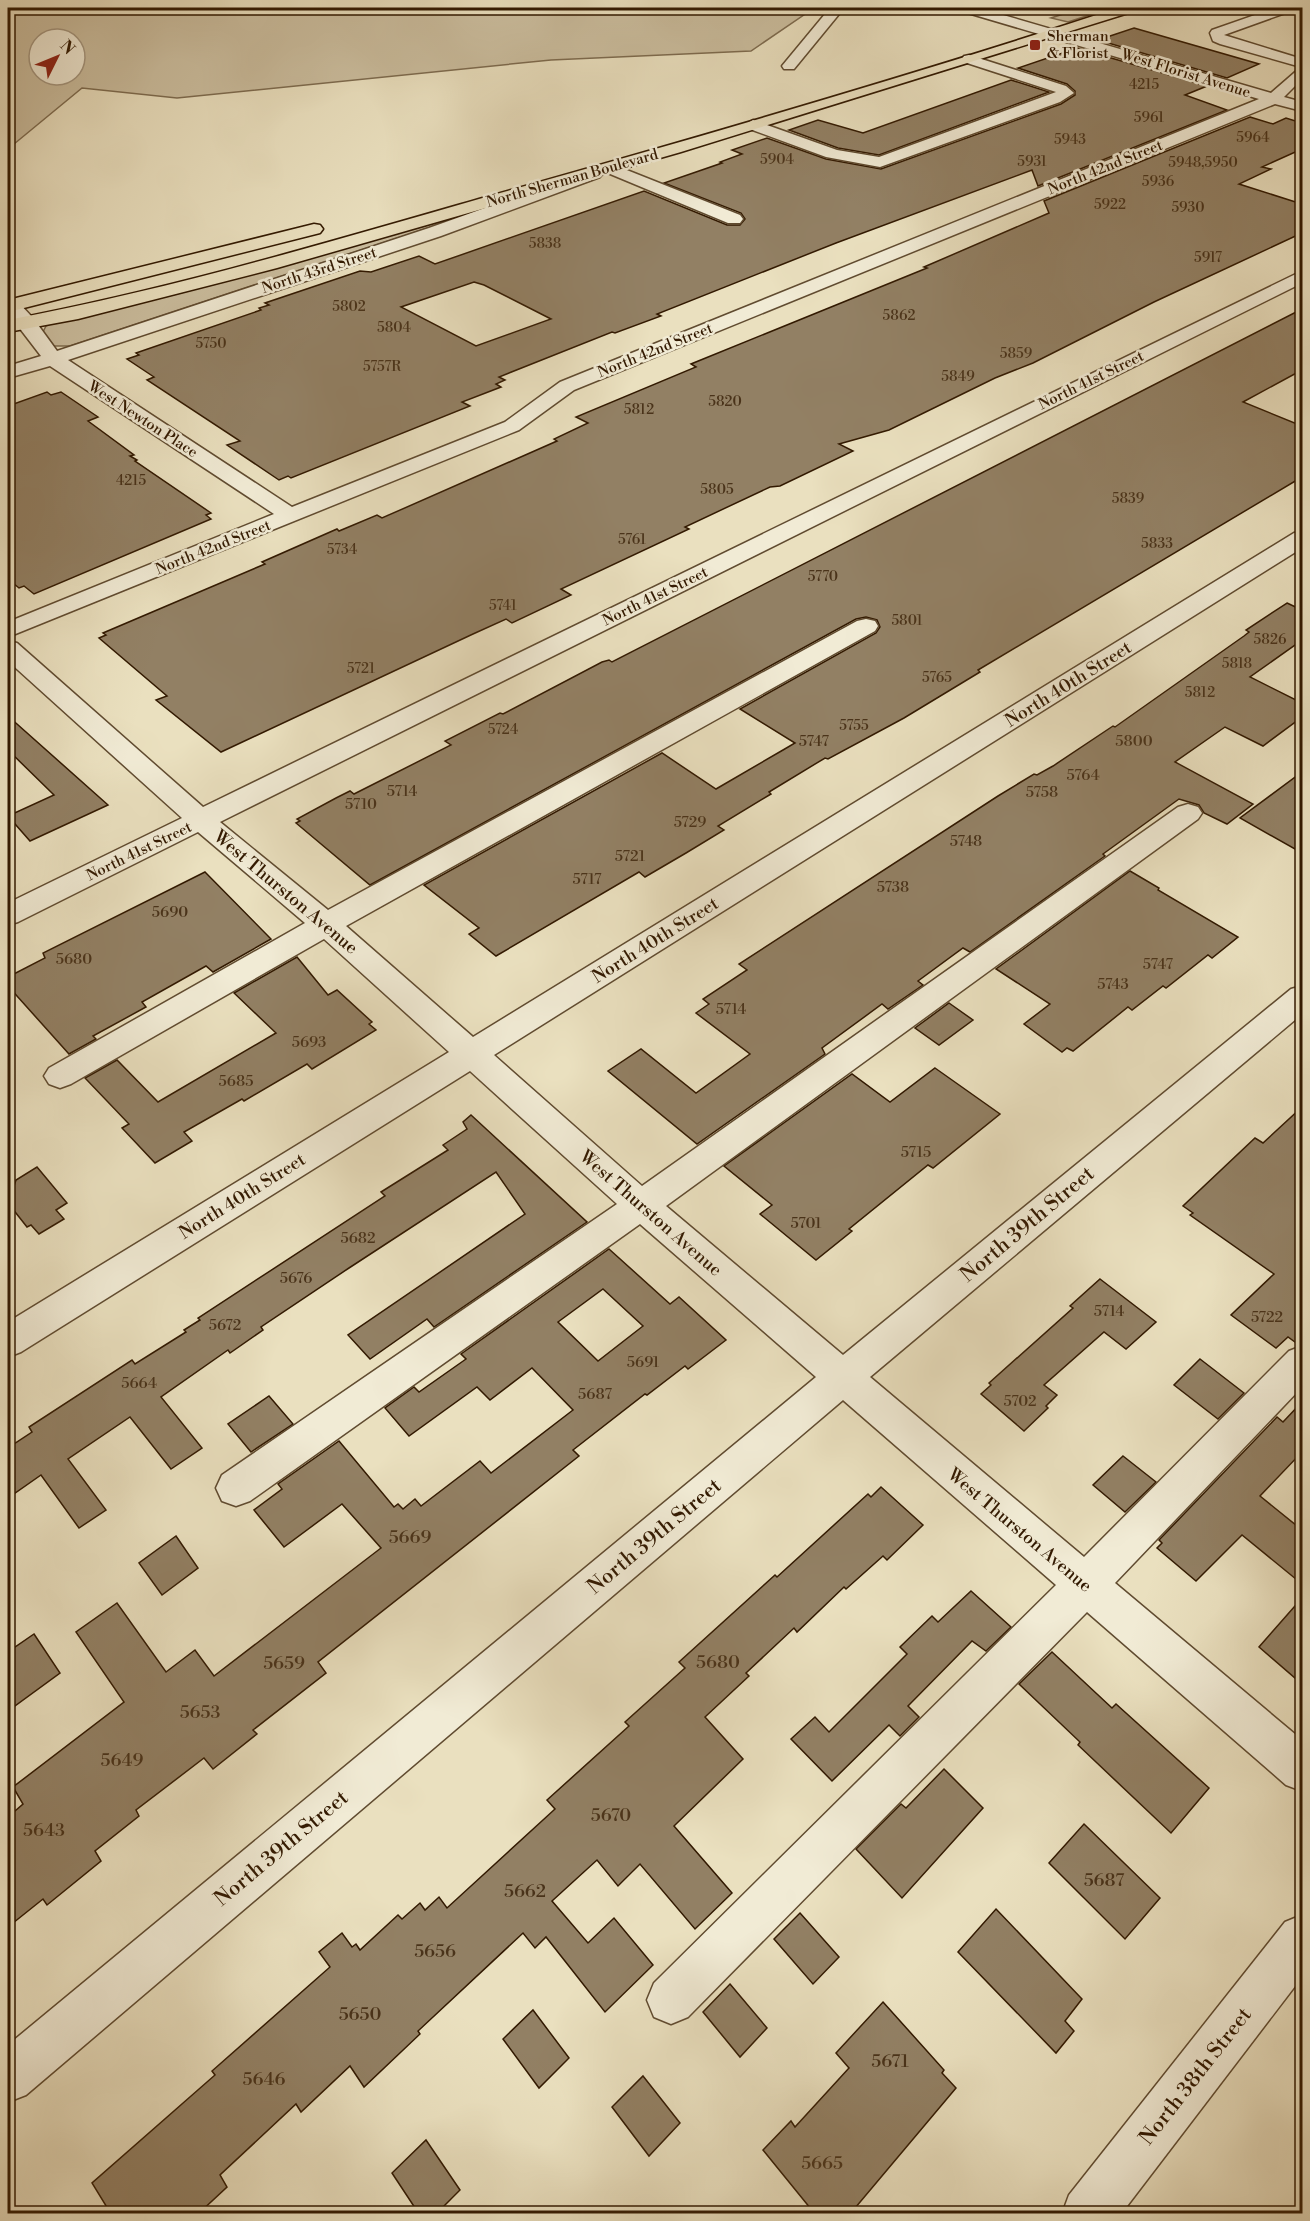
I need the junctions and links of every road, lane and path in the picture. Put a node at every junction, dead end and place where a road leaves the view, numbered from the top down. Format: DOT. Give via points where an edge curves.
graph roads {
  1 [pos="837,8"];
  2 [pos="966,8"];
  3 [pos="1130,8"];
  4 [pos="1286,8"];
  5 [pos="1042,15"];
  6 [pos="1019,23"];
  7 [pos="994,32"];
  8 [pos="1054,33"];
  9 [pos="969,55"];
  10 [pos="1302,63"];
  11 [pos="789,66"];
  12 [pos="1302,71"];
  13 [pos="1273,99"];
  14 [pos="1302,107"];
  15 [pos="753,125"];
  16 [pos="610,160"];
  17 [pos="629,161"];
  18 [pos="734,219"];
  19 [pos="334,223"];
  20 [pos="1302,276"];
  21 [pos="9,306"];
  22 [pos="17,324"];
  23 [pos="53,359"];
  24 [pos="8,372"];
  25 [pos="291,516"];
  26 [pos="1302,538"];
  27 [pos="866,626"];
  28 [pos="8,630"];
  29 [pos="8,648"];
  30 [pos="1188,813"];
  31 [pos="201,820"];
  32 [pos="8,915"];
  33 [pos="326,924"];
  34 [pos="1302,997"];
  35 [pos="472,1054"];
  36 [pos="60,1076"];
  37 [pos="641,1205"];
  38 [pos="8,1341"];
  39 [pos="1302,1362"];
  40 [pos="842,1378"];
  41 [pos="236,1488"];
  42 [pos="1085,1585"];
  43 [pos="1302,1769"];
  44 [pos="1302,1939"];
  45 [pos="671,2000"];
  46 [pos="8,2077"];
  47 [pos="1088,2214"];
  1 -- 11 [label="street"];
  2 -- 6 [label="street, West Florist Avenue"];
  3 -- 8 [label="main road, North Sherman Boulevard"];
  4 -- 10 [label="street" via="1217,33 1218,38"];
  5 -- 6 [label="main road"];
  6 -- 7 [label="main road"];
  6 -- 8 [label="street, West Florist Avenue"];
  8 -- 9 [label="main road, North Sherman Boulevard"];
  8 -- 13 [label="street, West Florist Avenue"];
  9 -- 15 [label="main road, North Sherman Boulevard"];
  9 -- 15 [label="street" via="1066,93 880,162 838,155"];
  12 -- 13 [label="street, North 42nd Street"];
  13 -- 14 [label="street, West Florist Avenue"];
  13 -- 25 [label="street, North 42nd Street" via="567,386 512,426"];
  15 -- 17 [label="main road, North Sherman Boulevard"];
  16 -- 17 [label="street, North 43rd Street"];
  16 -- 18 [label="street"];
  16 -- 23 [label="street, North 43rd Street" via="435,232"];
  17 -- 22 [label="main road, North Sherman Boulevard" via="186,286"];
  19 -- 21 [label="main road"];
  20 -- 31 [label="street, North 41st Street"];
  21 -- 22 [label="street, West Newton Place"];
  22 -- 23 [label="street, West Newton Place"];
  23 -- 24 [label="street, North 43rd Street"];
  23 -- 25 [label="street, West Newton Place"];
  25 -- 28 [label="street, North 42nd Street"];
  26 -- 35 [label="street, North 40th Street"];
  27 -- 33 [label="street"];
  29 -- 31 [label="street, West Thurston Avenue"];
  30 -- 37 [label="street"];
  31 -- 32 [label="street, North 41st Street"];
  31 -- 33 [label="street, West Thurston Avenue"];
  33 -- 35 [label="street, West Thurston Avenue"];
  33 -- 36 [label="street"];
  34 -- 40 [label="street, North 39th Street"];
  35 -- 37 [label="street, West Thurston Avenue"];
  35 -- 38 [label="street, North 40th Street"];
  37 -- 40 [label="street, West Thurston Avenue"];
  37 -- 41 [label="street"];
  39 -- 42 [label="street"];
  40 -- 42 [label="street, West Thurston Avenue"];
  40 -- 46 [label="street, North 39th Street"];
  42 -- 43 [label="street, West Thurston Avenue"];
  42 -- 45 [label="street"];
  44 -- 47 [label="street, North 38th Street"];
}
